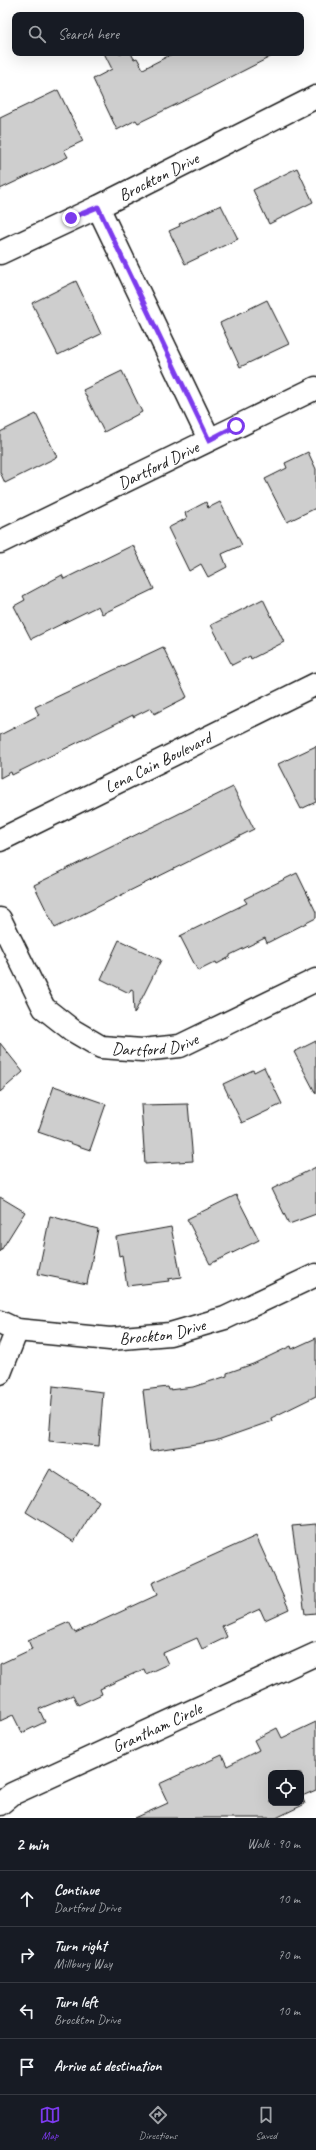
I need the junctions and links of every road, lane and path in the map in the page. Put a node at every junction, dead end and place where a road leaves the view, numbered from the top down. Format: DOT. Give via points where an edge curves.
graph roads {
  1 [pos="316,97"];
  2 [pos="98,207"];
  3 [pos="0,253"];
  4 [pos="316,388"];
  5 [pos="209,440"];
  6 [pos="0,542"];
  7 [pos="316,684"];
  8 [pos="0,840"];
  9 [pos="0,919"];
  10 [pos="316,980"];
  11 [pos="316,1275"];
  12 [pos="9,1326"];
  13 [pos="0,1373"];
  14 [pos="316,1654"];
  15 [pos="0,1804"];
  1 -- 2 [label="street, Brockton Drive"];
  2 -- 3 [label="street, Brockton Drive"];
  2 -- 5 [label="street"];
  4 -- 5 [label="street, Dartford Drive"];
  5 -- 6 [label="street, Dartford Drive"];
  7 -- 8 [label="street, Lena Cain Boulevard"];
  9 -- 10 [label="street, Dartford Drive" via="44,1008 72,1030 101,1047 142,1050 180,1046"];
  11 -- 12 [label="street, Brockton Drive" via="225,1318 170,1334 110,1339"];
  12 -- 13 [label="street"];
  14 -- 15 [label="street, Grantham Circle" via="12,1794"];
}
